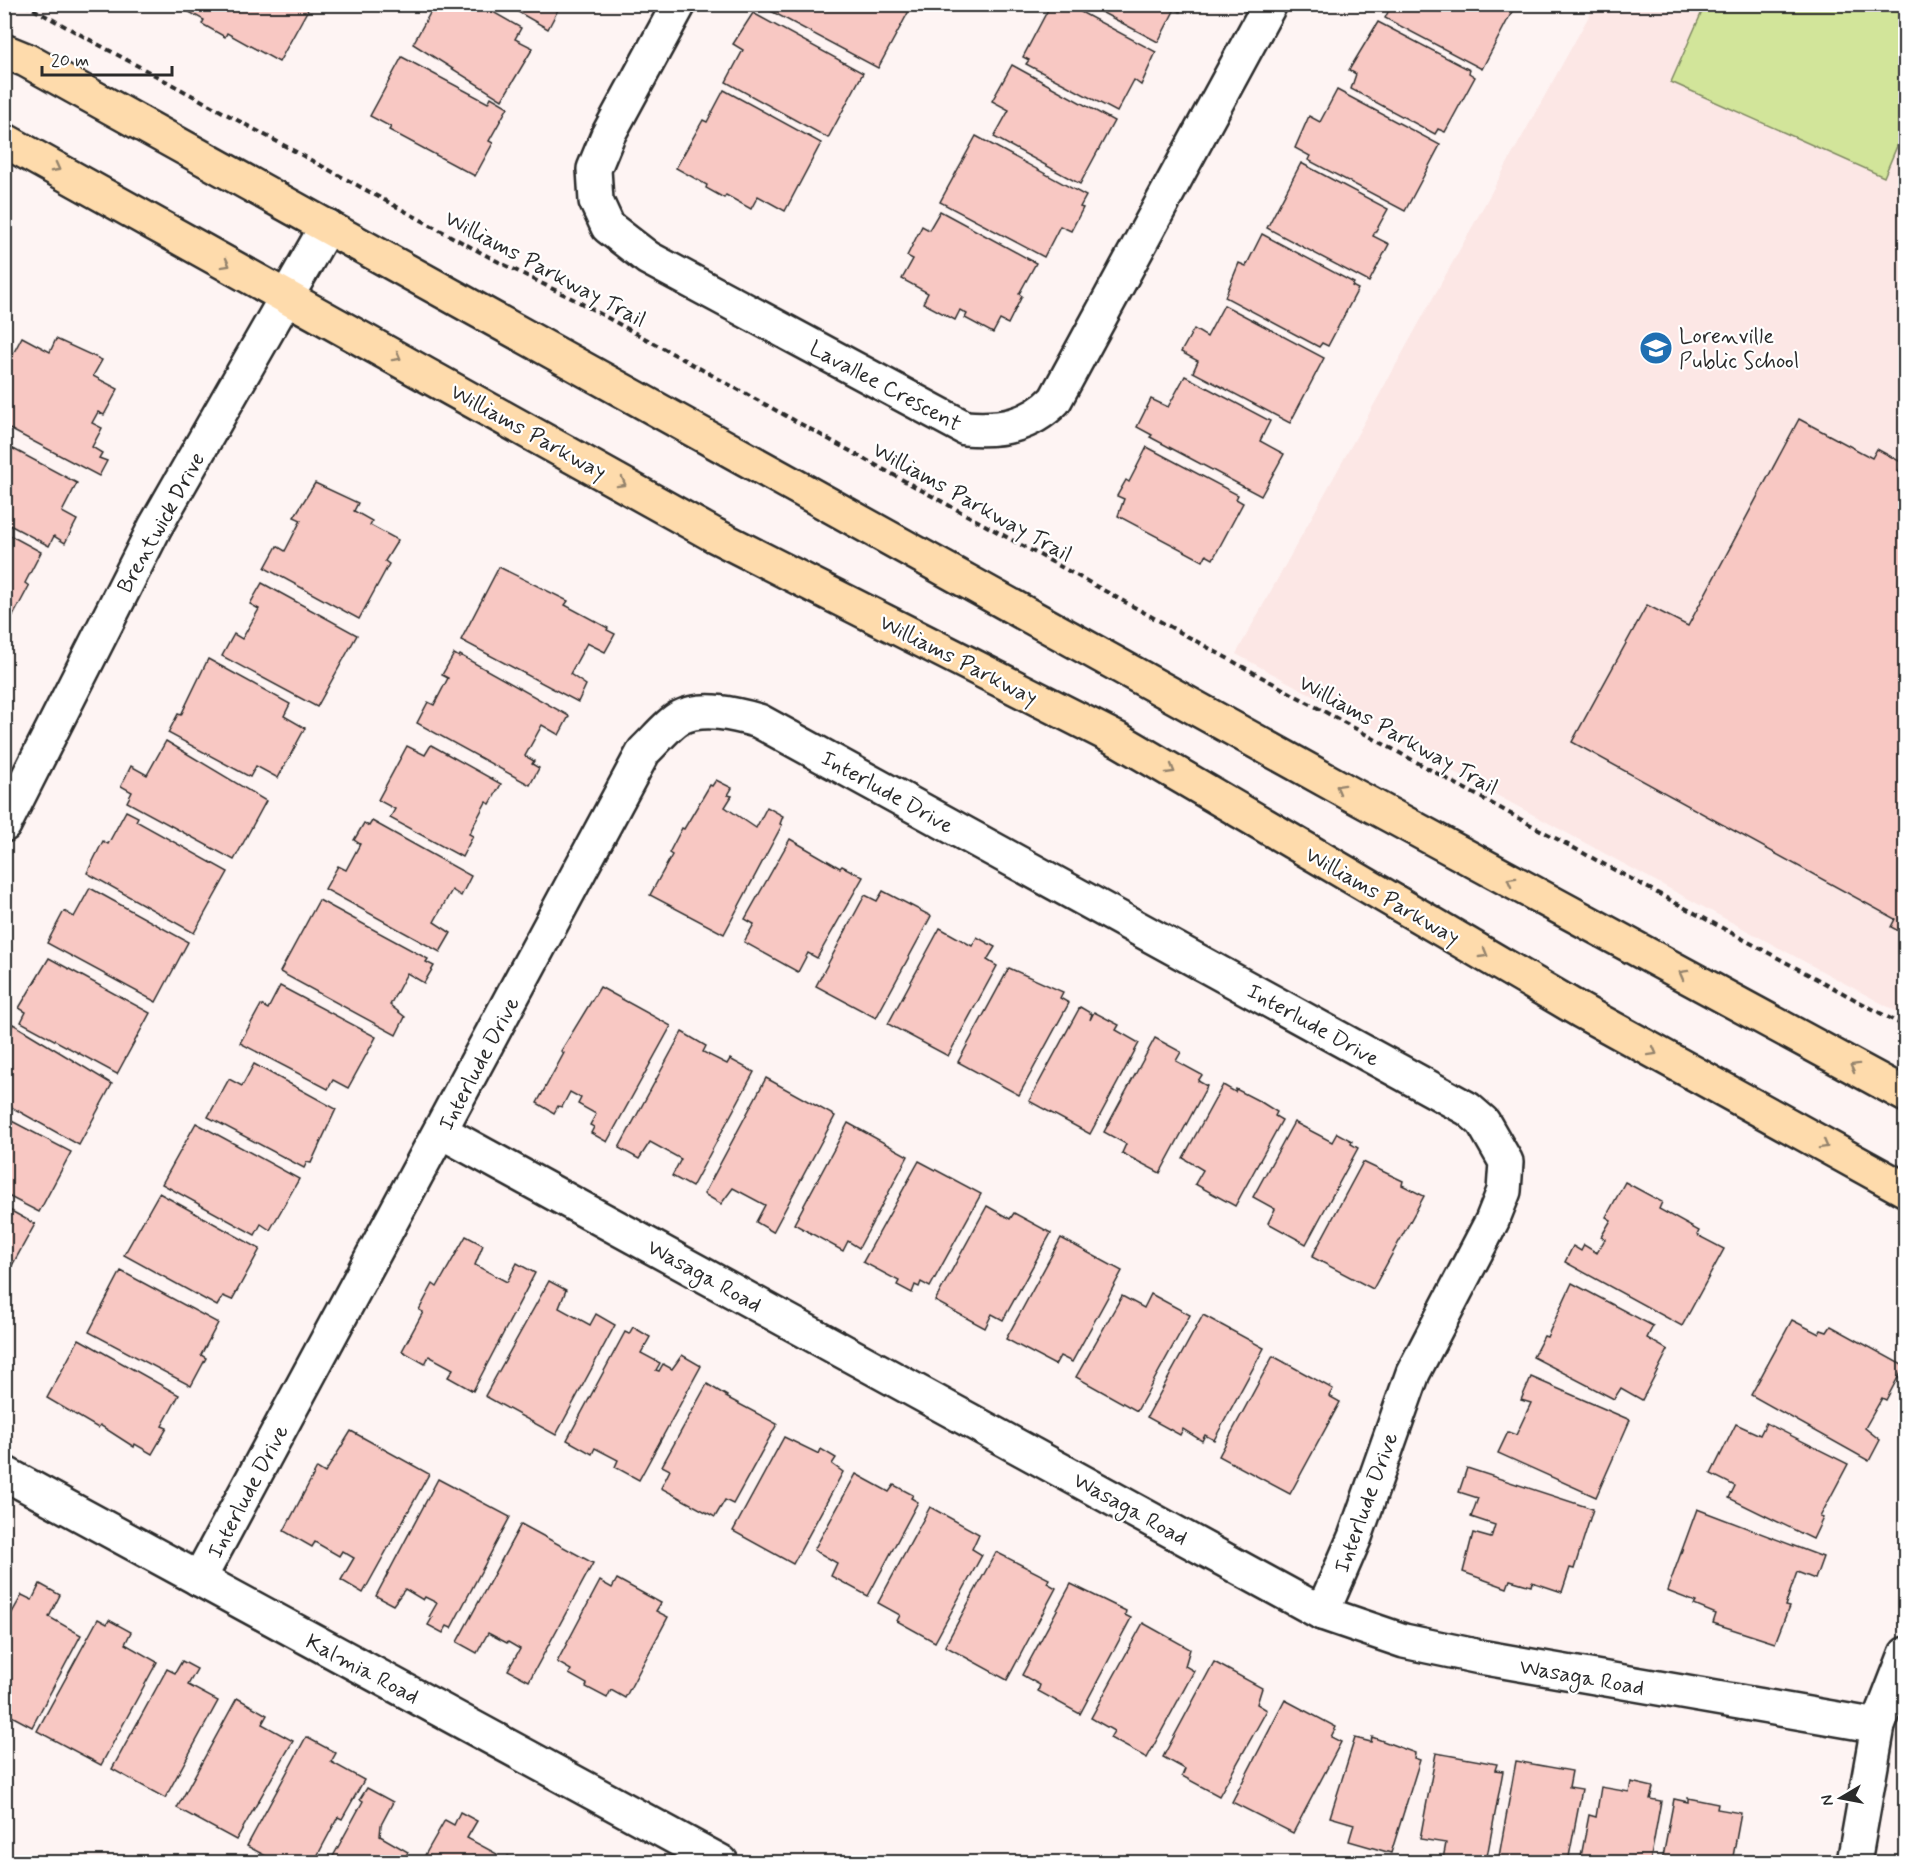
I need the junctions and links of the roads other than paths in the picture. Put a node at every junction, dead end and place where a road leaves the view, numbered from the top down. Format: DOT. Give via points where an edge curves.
graph roads {
  1 [pos="679,4"];
  2 [pos="1270,4"];
  3 [pos="4,51"];
  4 [pos="4,140"];
  5 [pos="327,226"];
  6 [pos="287,298"];
  7 [pos="4,825"];
  8 [pos="1905,1095"];
  9 [pos="442,1132"];
  10 [pos="1905,1190"];
  11 [pos="4,1473"];
  12 [pos="199,1579"];
  13 [pos="1322,1613"];
  14 [pos="1905,1654"];
  15 [pos="1878,1726"];
  16 [pos="721,1863"];
  17 [pos="1854,1863"];
  1 -- 2 [label="street, Lavallee Crescent" via="608,135 594,169 596,201 608,227 648,258 944,417 965,428 990,430 1031,419 1055,400"];
  3 -- 5 [label="main road"];
  4 -- 6 [label="main road, Williams Parkway, one-way"];
  5 -- 6 [label="street, Brentwick Drive"];
  8 -- 5 [label="main road, one-way" via="1341,789"];
  6 -- 7 [label="street, Brentwick Drive" via="155,527"];
  6 -- 10 [label="main road, Williams Parkway, one-way" via="714,535 1121,741 1602,1023"];
  9 -- 12 [label="street, Interlude Drive"];
  9 -- 13 [label="street, Wasaga Road"];
  9 -- 13 [label="street, Interlude Drive" via="644,752 679,718 729,712 759,721 812,749 1468,1109 1494,1138 1506,1162 1504,1191 1413,1373 1355,1537"];
  11 -- 12 [label="street, Kalmia Road"];
  12 -- 16 [label="street, Kalmia Road"];
  13 -- 15 [label="street, Wasaga Road" via="1404,1641 1480,1657"];
  14 -- 15 [label="street"];
  15 -- 17 [label="street"];
}
